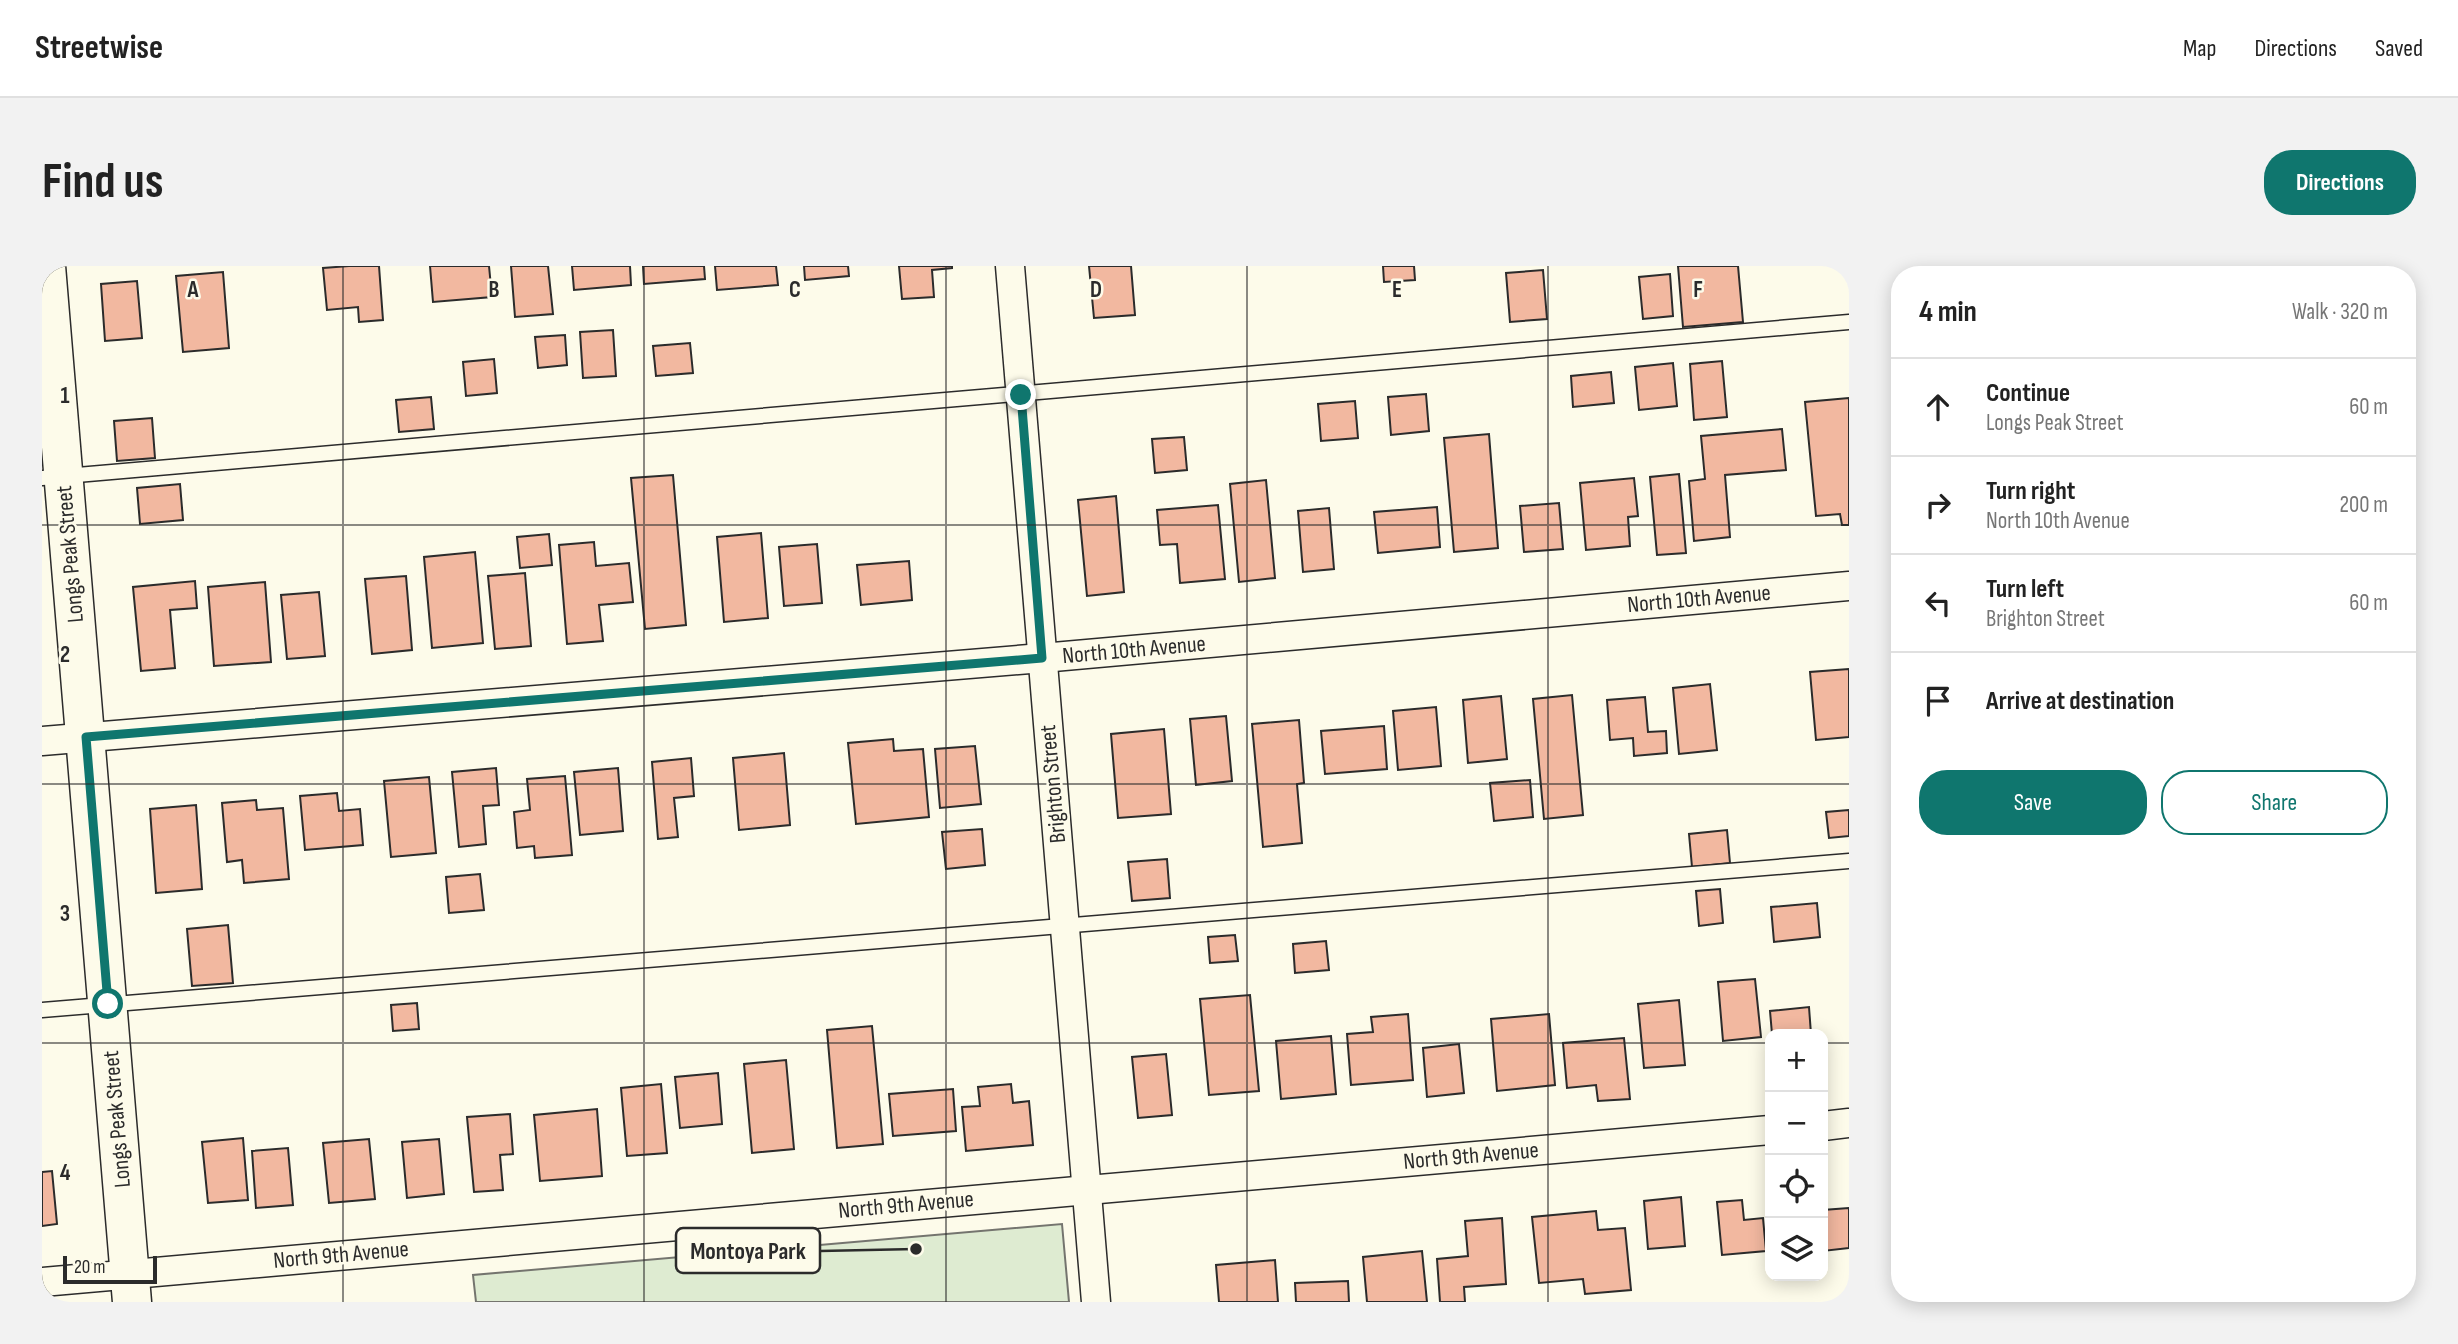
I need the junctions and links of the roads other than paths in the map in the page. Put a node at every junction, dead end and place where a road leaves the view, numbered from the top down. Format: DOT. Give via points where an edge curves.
graph roads {
  1 [pos="46,266"];
  2 [pos="1010,266"];
  3 [pos="1849,322"];
  4 [pos="1021,395"];
  5 [pos="53,477"];
  6 [pos="1849,586"];
  7 [pos="1042,658"];
  8 [pos="86,737"];
  9 [pos="42,741"];
  10 [pos="1849,861"];
  11 [pos="1064,925"];
  12 [pos="108,1004"];
  13 [pos="42,1010"];
  14 [pos="1849,1124"];
  15 [pos="1828,1126"];
  16 [pos="1765,1130"];
  17 [pos="1086,1189"];
  18 [pos="42,1282"];
  19 [pos="130,1288"];
  20 [pos="1096,1302"];
  1 -- 5 [label="street, Longs Peak Street"];
  2 -- 4 [label="street, Brighton Street"];
  3 -- 4 [label="lane"];
  4 -- 5 [label="lane"];
  4 -- 7 [label="street, Brighton Street"];
  5 -- 8 [label="street, Longs Peak Street"];
  6 -- 7 [label="street, North 10th Avenue"];
  7 -- 8 [label="street, North 10th Avenue"];
  7 -- 11 [label="street, Brighton Street"];
  8 -- 9 [label="street, North 10th Avenue"];
  8 -- 12 [label="street, Longs Peak Street"];
  10 -- 11 [label="lane"];
  11 -- 12 [label="lane"];
  11 -- 17 [label="street, Brighton Street"];
  12 -- 13 [label="lane"];
  12 -- 19 [label="street, Longs Peak Street"];
  14 -- 15 [label="street"];
  16 -- 17 [label="street, North 9th Avenue"];
  17 -- 19 [label="street, North 9th Avenue"];
  17 -- 20 [label="street, Brighton Street"];
  18 -- 19 [label="street, North 9th Avenue"];
}
